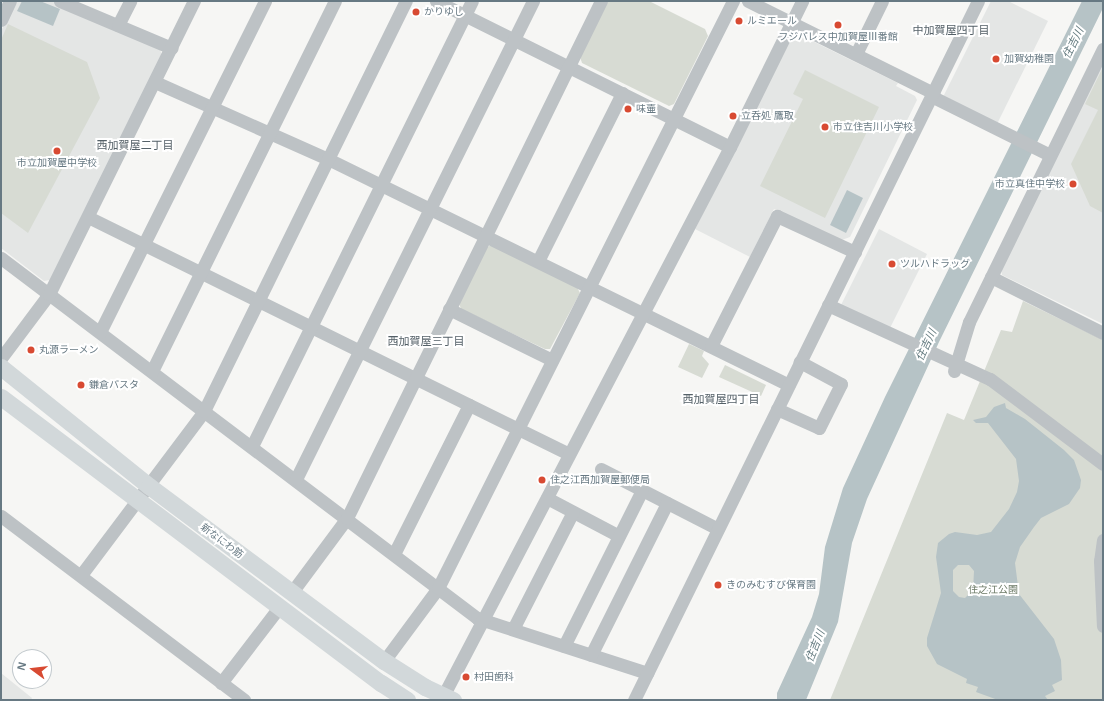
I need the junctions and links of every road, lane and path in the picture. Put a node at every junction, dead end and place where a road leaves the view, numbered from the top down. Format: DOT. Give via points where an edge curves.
graph roads {
  1 [pos="10,1"];
  2 [pos="130,1"];
  3 [pos="194,1"];
  4 [pos="265,1"];
  5 [pos="335,1"];
  6 [pos="406,1"];
  7 [pos="436,1"];
  8 [pos="472,1"];
  9 [pos="533,1"];
  10 [pos="601,1"];
  11 [pos="733,1"];
  12 [pos="748,1"];
  13 [pos="802,1"];
  14 [pos="882,1"];
  15 [pos="978,1"];
  16 [pos="65,2"];
  17 [pos="465,15"];
  18 [pos="1,20"];
  19 [pos="792,22"];
  20 [pos="118,26"];
  21 [pos="514,39"];
  22 [pos="172,48"];
  23 [pos="1103,49"];
  24 [pos="856,54"];
  25 [pos="569,67"];
  26 [pos="155,82"];
  27 [pos="622,93"];
  28 [pos="932,94"];
  29 [pos="212,107"];
  30 [pos="672,118"];
  31 [pos="270,132"];
  32 [pos="730,147"];
  33 [pos="1043,152"];
  34 [pos="328,159"];
  35 [pos="381,185"];
  36 [pos="430,208"];
  37 [pos="88,217"];
  38 [pos="486,236"];
  39 [pos="144,245"];
  40 [pos="855,252"];
  41 [pos="1,258"];
  42 [pos="538,261"];
  43 [pos="200,273"];
  44 [pos="991,277"];
  45 [pos="589,286"];
  46 [pos="49,294"];
  47 [pos="259,302"];
  48 [pos="828,305"];
  49 [pos="449,310"];
  50 [pos="642,312"];
  51 [pos="311,327"];
  52 [pos="100,332"];
  53 [pos="1103,333"];
  54 [pos="711,346"];
  55 [pos="359,351"];
  56 [pos="1,358"];
  57 [pos="552,360"];
  58 [pos="800,362"];
  59 [pos="954,364"];
  60 [pos="1,367"];
  61 [pos="152,371"];
  62 [pos="416,378"];
  63 [pos="789,385"];
  64 [pos="1,397"];
  65 [pos="469,405"];
  66 [pos="777,409"];
  67 [pos="204,411"];
  68 [pos="517,429"];
  69 [pos="252,446"];
  70 [pos="569,454"];
  71 [pos="1103,464"];
  72 [pos="601,469"];
  73 [pos="296,479"];
  74 [pos="642,490"];
  75 [pos="144,493"];
  76 [pos="547,498"];
  77 [pos="667,503"];
  78 [pos="573,512"];
  79 [pos="1,516"];
  80 [pos="347,518"];
  81 [pos="718,529"];
  82 [pos="619,536"];
  83 [pos="1103,540"];
  84 [pos="394,554"];
  85 [pos="80,575"];
  86 [pos="438,588"];
  87 [pos="292,592"];
  88 [pos="280,606"];
  89 [pos="484,620"];
  90 [pos="1103,626"];
  91 [pos="513,629"];
  92 [pos="564,646"];
  93 [pos="591,655"];
  94 [pos="384,661"];
  95 [pos="647,673"];
  96 [pos="221,682"];
  97 [pos="446,699"];
  98 [pos="244,700"];
  99 [pos="407,700"];
  100 [pos="634,700"];
  1 -- 18 [label="street"];
  2 -- 20 [label="street"];
  3 -- 22 [label="street"];
  4 -- 29 [label="street"];
  5 -- 31 [label="street"];
  6 -- 34 [label="street"];
  7 -- 17 [label="street"];
  8 -- 17 [label="street"];
  9 -- 21 [label="street"];
  10 -- 25 [label="street"];
  11 -- 30 [label="street"];
  12 -- 19 [label="street"];
  13 -- 19 [label="street"];
  14 -- 24 [label="street"];
  15 -- 28 [label="street"];
  16 -- 20 [label="street"];
  17 -- 21 [label="street"];
  17 -- 35 [label="street"];
  19 -- 24 [label="street"];
  19 -- 32 [label="street"];
  20 -- 22 [label="street"];
  21 -- 25 [label="street"];
  21 -- 36 [label="street"];
  22 -- 26 [label="street"];
  23 -- 44 [label="street"];
  24 -- 28 [label="street"];
  25 -- 27 [label="street"];
  25 -- 38 [label="street"];
  26 -- 29 [label="street"];
  26 -- 37 [label="street"];
  27 -- 30 [label="street"];
  27 -- 42 [label="street"];
  28 -- 33 [label="street"];
  28 -- 40 [label="street"];
  29 -- 31 [label="street"];
  29 -- 39 [label="street"];
  30 -- 32 [label="street"];
  30 -- 45 [label="street"];
  31 -- 34 [label="street"];
  31 -- 43 [label="street"];
  32 -- 50 [label="street"];
  34 -- 35 [label="street"];
  34 -- 47 [label="street"];
  35 -- 36 [label="street"];
  35 -- 51 [label="street"];
  36 -- 38 [label="street"];
  36 -- 55 [label="street"];
  37 -- 39 [label="street"];
  37 -- 46 [label="street"];
  38 -- 42 [label="street"];
  38 -- 49 [label="street"];
  39 -- 43 [label="street"];
  39 -- 52 [label="street"];
  40 -- 48 [label="street"];
  40 -- 54 [label="street" via="777,216"];
  41 -- 46 [label="street"];
  42 -- 45 [label="street"];
  43 -- 47 [label="street"];
  43 -- 61 [label="street"];
  44 -- 53 [label="street"];
  44 -- 59 [label="street" via="969,322"];
  45 -- 50 [label="street"];
  45 -- 57 [label="street"];
  46 -- 52 [label="street"];
  46 -- 56 [label="street"];
  47 -- 51 [label="street"];
  47 -- 67 [label="street"];
  48 -- 58 [label="street"];
  48 -- 59 [label="street"];
  49 -- 57 [label="street"];
  49 -- 62 [label="street"];
  50 -- 54 [label="street"];
  50 -- 70 [label="street"];
  51 -- 55 [label="street"];
  51 -- 69 [label="street"];
  52 -- 61 [label="street"];
  54 -- 63 [label="street"];
  55 -- 62 [label="street"];
  55 -- 73 [label="street"];
  57 -- 68 [label="street"];
  58 -- 63 [label="street"];
  58 -- 66 [label="street" via="841,384 819,428"];
  59 -- 71 [label="street" via="990,379"];
  60 -- 75 [label="main road, 新なにわ筋"];
  61 -- 67 [label="street"];
  62 -- 65 [label="street"];
  62 -- 80 [label="street"];
  63 -- 66 [label="street"];
  64 -- 75 [label="main road, 新なにわ筋"];
  65 -- 68 [label="street"];
  65 -- 84 [label="street"];
  66 -- 81 [label="street"];
  67 -- 69 [label="street"];
  67 -- 75 [label="street"];
  68 -- 70 [label="street"];
  68 -- 86 [label="street"];
  69 -- 73 [label="street"];
  70 -- 76 [label="street"];
  72 -- 74 [label="street"];
  73 -- 80 [label="street"];
  74 -- 77 [label="street"];
  74 -- 82 [label="street"];
  75 -- 85 [label="street"];
  75 -- 87 [label="main road, 新なにわ筋"];
  75 -- 88 [label="main road, 新なにわ筋"];
  76 -- 78 [label="street"];
  76 -- 89 [label="street"];
  77 -- 81 [label="street"];
  77 -- 93 [label="street"];
  78 -- 82 [label="street"];
  78 -- 91 [label="street"];
  79 -- 85 [label="street"];
  80 -- 84 [label="street"];
  80 -- 87 [label="street"];
  81 -- 95 [label="street"];
  82 -- 92 [label="street"];
  83 -- 90 [label="street" via="1100,561"];
  84 -- 86 [label="street"];
  85 -- 96 [label="street"];
  86 -- 89 [label="street" via="477,618"];
  86 -- 94 [label="street"];
  87 -- 94 [label="main road, 新なにわ筋"];
  88 -- 96 [label="street"];
  88 -- 99 [label="main road, 新なにわ筋"];
  89 -- 91 [label="street"];
  89 -- 97 [label="street"];
  91 -- 92 [label="street"];
  92 -- 93 [label="street"];
  93 -- 95 [label="street"];
  94 -- 97 [label="main road, 新なにわ筋"];
  95 -- 100 [label="street"];
  96 -- 98 [label="street"];
}
